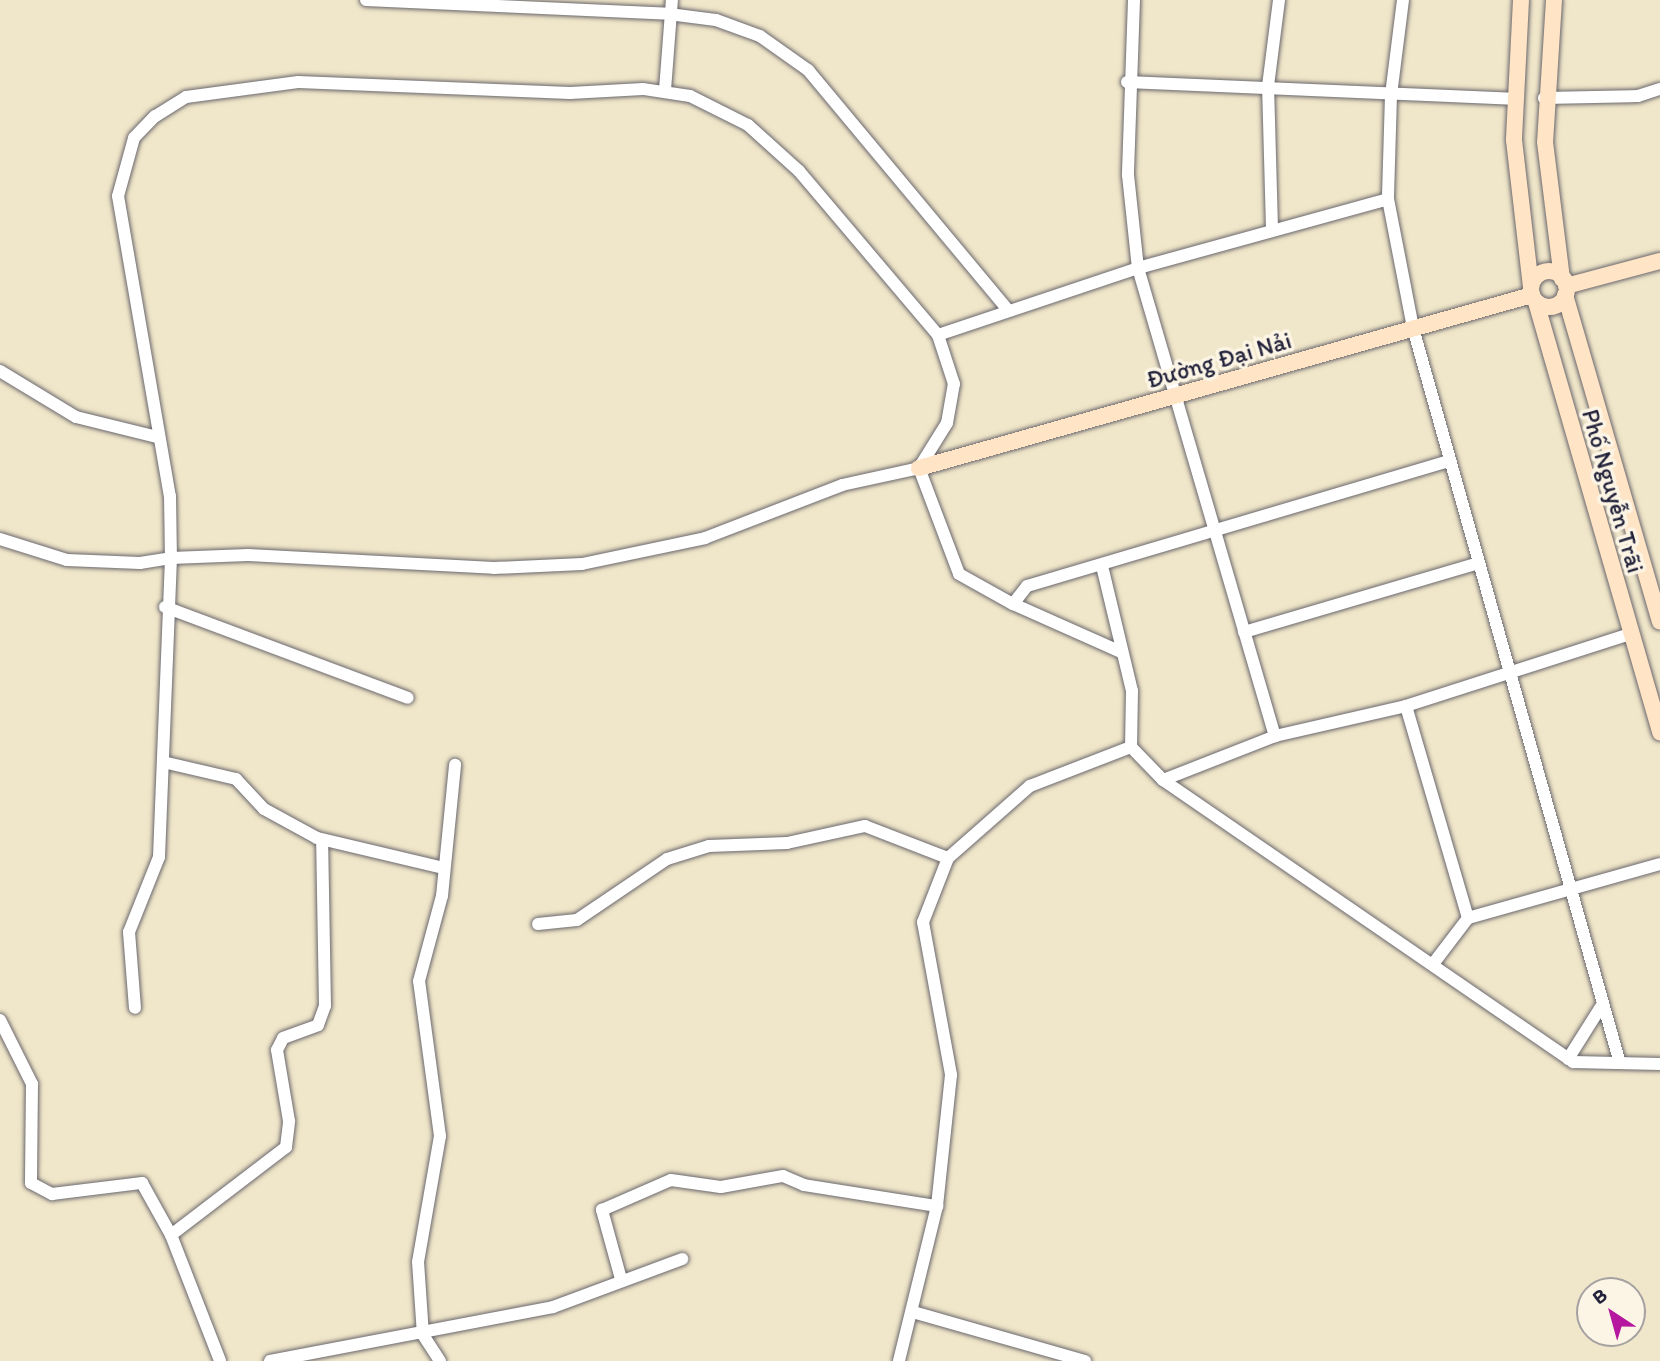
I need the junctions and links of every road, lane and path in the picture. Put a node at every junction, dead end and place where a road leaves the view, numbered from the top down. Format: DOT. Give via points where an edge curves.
graph roads {
  1 [pos="366,0"];
  2 [pos="672,0"];
  3 [pos="1134,0"];
  4 [pos="1279,0"];
  5 [pos="1403,0"];
  6 [pos="1521,0"];
  7 [pos="1554,0"];
  8 [pos="669,13"];
  9 [pos="1127,82"];
  10 [pos="1268,86"];
  11 [pos="665,90"];
  12 [pos="1391,95"];
  13 [pos="1659,95"];
  14 [pos="1544,98"];
  15 [pos="1513,99"];
  16 [pos="1388,199"];
  17 [pos="1272,228"];
  18 [pos="1660,261"];
  19 [pos="1138,268"];
  20 [pos="1565,286"];
  21 [pos="1533,294"];
  22 [pos="1006,308"];
  23 [pos="1413,328"];
  24 [pos="938,335"];
  25 [pos="0,371"];
  26 [pos="1174,397"];
  27 [pos="157,437"];
  28 [pos="1450,461"];
  29 [pos="919,468"];
  30 [pos="1215,528"];
  31 [pos="0,539"];
  32 [pos="171,558"];
  33 [pos="1478,563"];
  34 [pos="1102,566"];
  35 [pos="1013,604"];
  36 [pos="165,607"];
  37 [pos="1660,621"];
  38 [pos="1244,632"];
  39 [pos="1630,634"];
  40 [pos="1121,652"];
  41 [pos="1509,672"];
  42 [pos="408,698"];
  43 [pos="1406,706"];
  44 [pos="1660,733"];
  45 [pos="1275,736"];
  46 [pos="1131,747"];
  47 [pos="163,762"];
  48 [pos="455,765"];
  49 [pos="1163,780"];
  50 [pos="322,840"];
  51 [pos="948,858"];
  52 [pos="1660,864"];
  53 [pos="444,868"];
  54 [pos="1572,888"];
  55 [pos="1468,918"];
  56 [pos="538,924"];
  57 [pos="1433,964"];
  58 [pos="1602,1005"];
  59 [pos="135,1007"];
  60 [pos="0,1020"];
  61 [pos="1568,1059"];
  62 [pos="1619,1060"];
  63 [pos="1660,1065"];
  64 [pos="937,1206"];
  65 [pos="171,1235"];
  66 [pos="682,1259"];
  67 [pos="621,1279"];
  68 [pos="913,1312"];
  69 [pos="423,1335"];
  70 [pos="220,1361"];
  71 [pos="270,1361"];
  72 [pos="440,1361"];
  73 [pos="899,1361"];
  74 [pos="1085,1361"];
  1 -- 8 [label="street"];
  2 -- 8 [label="street"];
  3 -- 9 [label="street"];
  4 -- 10 [label="street"];
  5 -- 12 [label="street"];
  6 -- 15 [label="street, Phố Nguyễn Trãi"];
  7 -- 14 [label="street, Phố Nguyễn Trãi"];
  8 -- 11 [label="street"];
  8 -- 22 [label="street" via="716,20 760,36 808,71"];
  9 -- 10 [label="street"];
  9 -- 19 [label="street"];
  10 -- 12 [label="street"];
  10 -- 17 [label="street"];
  11 -- 24 [label="street" via="719,106 748,125 799,171"];
  11 -- 27 [label="street" via="570,93 298,82 186,97 155,116 134,138 118,196"];
  12 -- 15 [label="street"];
  12 -- 16 [label="street"];
  13 -- 14 [label="street"];
  14 -- 20 [label="street, Phố Nguyễn Trãi"];
  15 -- 21 [label="street, Phố Nguyễn Trãi"];
  16 -- 17 [label="street"];
  16 -- 23 [label="street"];
  17 -- 19 [label="street"];
  18 -- 20 [label="street"];
  19 -- 22 [label="street"];
  19 -- 26 [label="street"];
  20 -- 21 [label="street" via="1555,306"];
  20 -- 21 [label="street" via="1542,273"];
  20 -- 37 [label="street, Phố Nguyễn Trãi"];
  21 -- 23 [label="street, Đường Đại Nải"];
  21 -- 39 [label="street, Phố Nguyễn Trãi"];
  22 -- 24 [label="street"];
  23 -- 26 [label="street, Đường Đại Nải"];
  23 -- 28 [label="street"];
  24 -- 29 [label="street" via="954,402"];
  25 -- 27 [label="street" via="76,417"];
  26 -- 29 [label="street, Đường Đại Nải"];
  26 -- 30 [label="street"];
  27 -- 32 [label="street" via="170,496"];
  28 -- 30 [label="street"];
  28 -- 33 [label="street"];
  29 -- 32 [label="street" via="842,485 705,538 582,564 494,568 248,555"];
  29 -- 35 [label="street" via="959,574"];
  30 -- 34 [label="street"];
  30 -- 38 [label="street"];
  31 -- 32 [label="street" via="67,560"];
  32 -- 36 [label="street"];
  33 -- 38 [label="street"];
  33 -- 41 [label="street"];
  34 -- 35 [label="street" via="1023,588"];
  34 -- 40 [label="street"];
  35 -- 40 [label="street"];
  36 -- 42 [label="street"];
  36 -- 47 [label="street"];
  38 -- 45 [label="street"];
  39 -- 41 [label="street"];
  39 -- 44 [label="street, Phố Nguyễn Trãi"];
  40 -- 46 [label="street" via="1132,691"];
  41 -- 43 [label="street"];
  41 -- 54 [label="street"];
  43 -- 45 [label="street"];
  43 -- 55 [label="street"];
  45 -- 49 [label="street"];
  46 -- 49 [label="street"];
  46 -- 51 [label="street" via="1030,786"];
  47 -- 50 [label="street" via="236,779 264,809"];
  47 -- 59 [label="street" via="159,857 129,932"];
  48 -- 53 [label="street"];
  49 -- 57 [label="street"];
  50 -- 53 [label="street"];
  50 -- 65 [label="street" via="325,1006 318,1025 283,1038 277,1050 289,1121 286,1147"];
  51 -- 56 [label="street" via="864,826 787,843 709,846 667,859 577,920"];
  51 -- 64 [label="street" via="923,922 952,1063"];
  52 -- 54 [label="street"];
  53 -- 69 [label="street" via="439,912 419,981 440,1136 418,1262"];
  54 -- 55 [label="street"];
  54 -- 58 [label="street"];
  55 -- 57 [label="street"];
  57 -- 61 [label="street"];
  58 -- 61 [label="street"];
  58 -- 62 [label="street"];
  60 -- 65 [label="street" via="32,1084 26,1154 31,1182 52,1194 142,1183"];
  61 -- 62 [label="street"];
  62 -- 63 [label="street"];
  64 -- 67 [label="street" via="804,1185 783,1176 721,1187 671,1180 602,1210"];
  64 -- 68 [label="street"];
  65 -- 70 [label="street"];
  66 -- 67 [label="street"];
  67 -- 69 [label="street" via="553,1307"];
  68 -- 73 [label="street"];
  68 -- 74 [label="street"];
  69 -- 71 [label="street"];
  69 -- 72 [label="street"];
}
